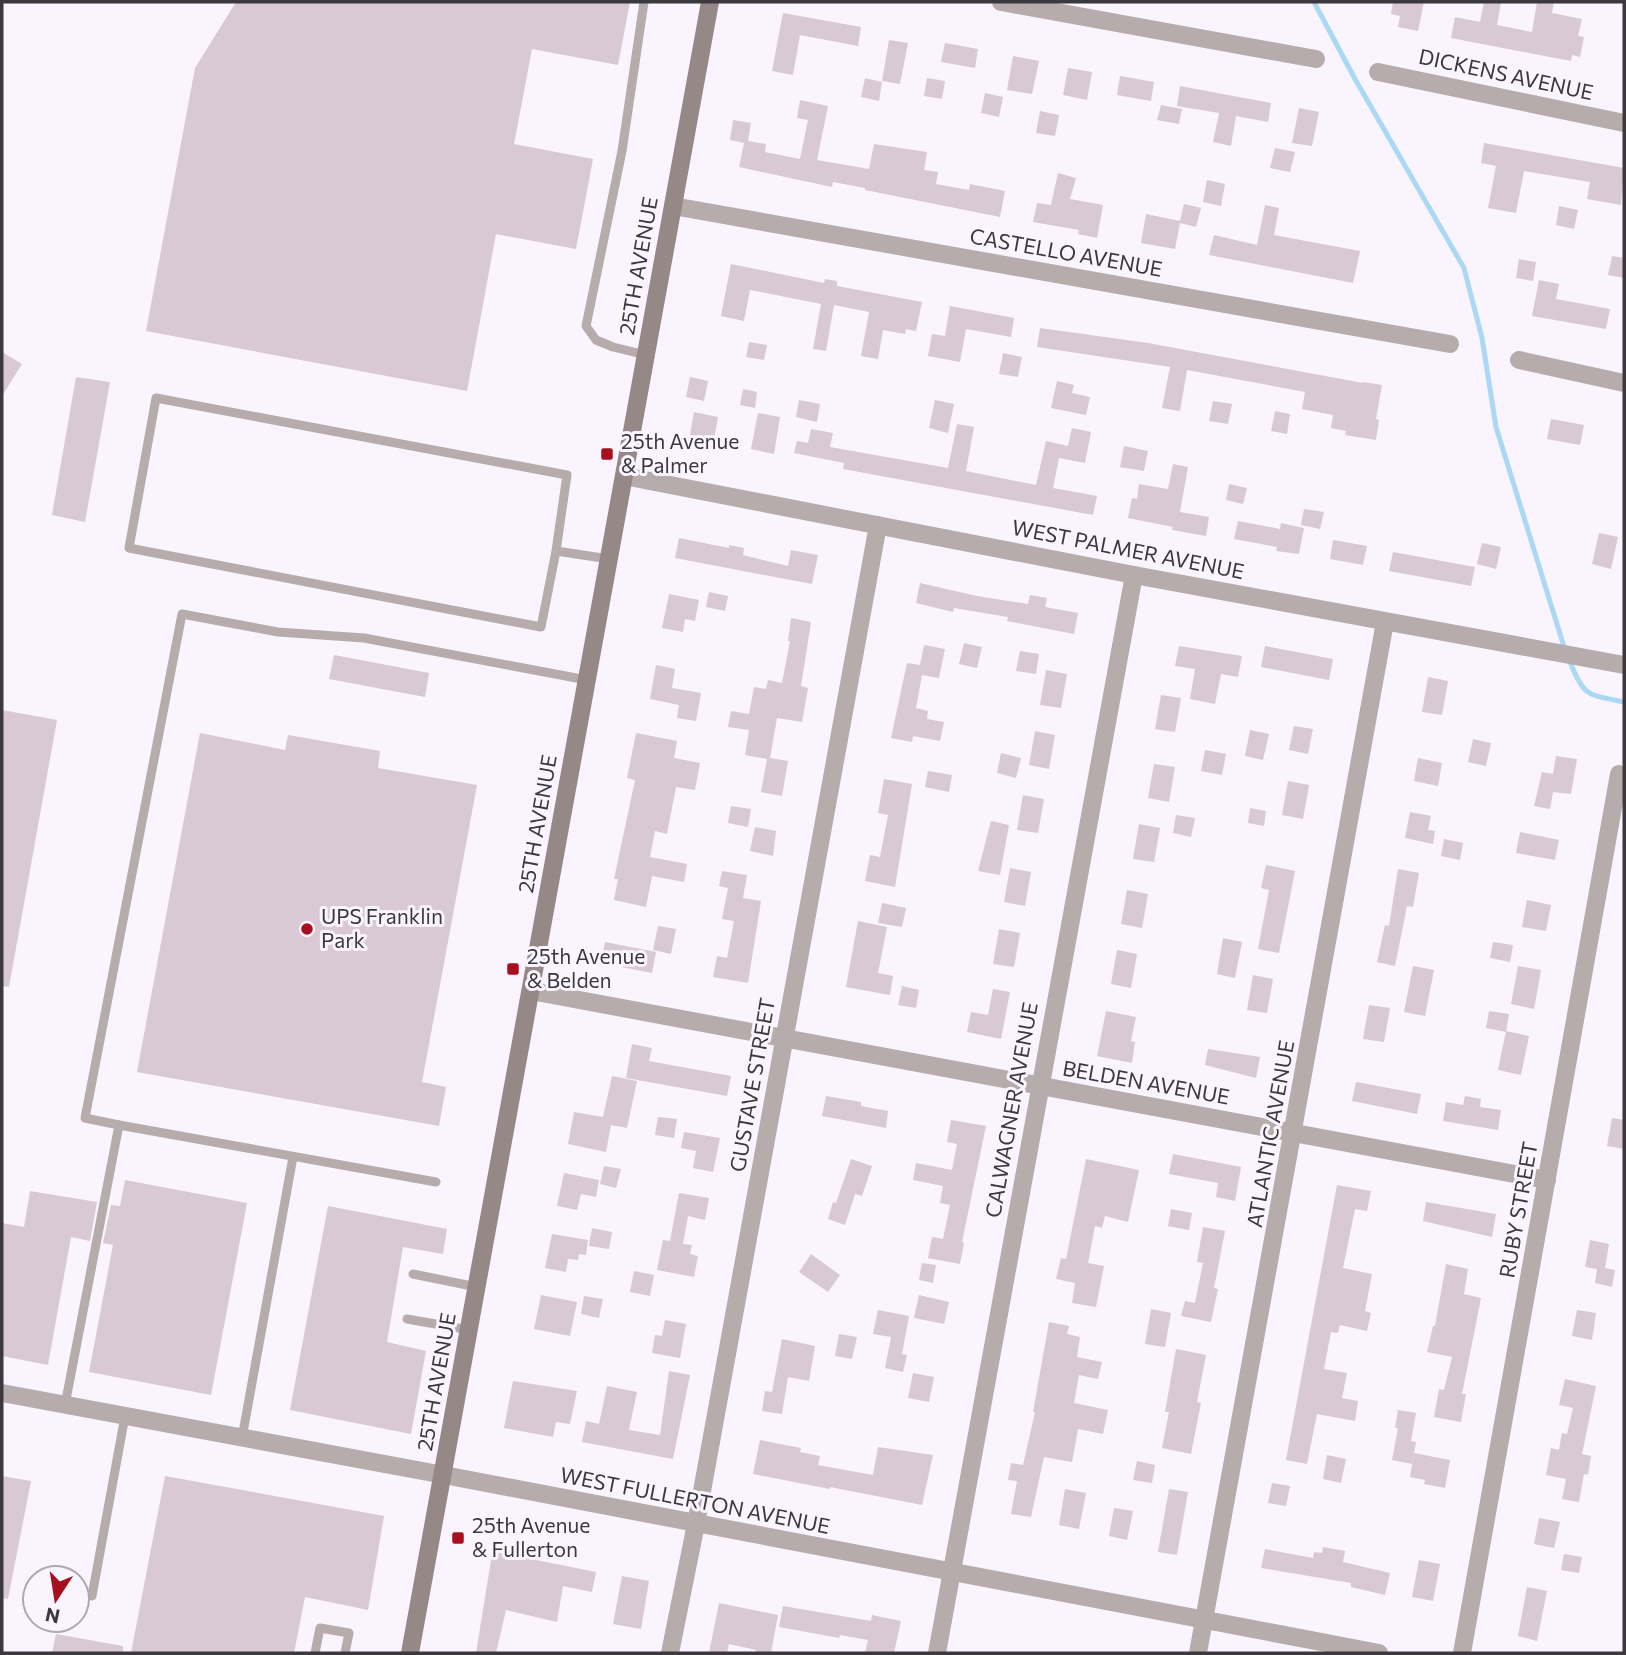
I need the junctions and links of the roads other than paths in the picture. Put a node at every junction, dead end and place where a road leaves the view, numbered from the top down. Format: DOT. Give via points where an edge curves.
graph roads {
  1 [pos="644,2"];
  2 [pos="710,2"];
  3 [pos="1001,2"];
  4 [pos="1316,60"];
  5 [pos="1378,72"];
  6 [pos="1624,123"];
  7 [pos="673,206"];
  8 [pos="1450,344"];
  9 [pos="646,355"];
  10 [pos="1519,360"];
  11 [pos="1624,383"];
  12 [pos="624,476"];
  13 [pos="878,525"];
  14 [pos="556,551"];
  15 [pos="609,559"];
  16 [pos="1134,575"];
  17 [pos="1385,622"];
  18 [pos="1616,663"];
  19 [pos="587,680"];
  20 [pos="1619,774"];
  21 [pos="531,991"];
  22 [pos="785,1039"];
  23 [pos="1040,1087"];
  24 [pos="119,1125"];
  25 [pos="1294,1133"];
  26 [pos="293,1157"];
  27 [pos="1547,1180"];
  28 [pos="436,1182"];
  29 [pos="413,1274"];
  30 [pos="478,1287"];
  31 [pos="407,1319"];
  32 [pos="470,1330"];
  33 [pos="2,1393"];
  34 [pos="65,1405"];
  35 [pos="125,1416"];
  36 [pos="242,1438"];
  37 [pos="444,1475"];
  38 [pos="696,1524"];
  39 [pos="951,1573"];
  40 [pos="92,1597"];
  41 [pos="1205,1620"];
  42 [pos="315,1653"];
  43 [pos="345,1653"];
  44 [pos="410,1653"];
  45 [pos="670,1653"];
  46 [pos="937,1653"];
  47 [pos="1198,1653"];
  48 [pos="1379,1653"];
  49 [pos="1462,1653"];
  1 -- 9 [label="lane" via="622,151 586,326 596,340 612,348"];
  2 -- 7 [label="main road, 25TH AVENUE"];
  3 -- 4 [label="street"];
  5 -- 6 [label="street, DICKENS AVENUE"];
  7 -- 8 [label="street, CASTELLO AVENUE"];
  7 -- 9 [label="main road, 25TH AVENUE"];
  9 -- 12 [label="main road, 25TH AVENUE"];
  10 -- 11 [label="street"];
  12 -- 13 [label="street, WEST PALMER AVENUE"];
  12 -- 15 [label="main road, 25TH AVENUE"];
  13 -- 16 [label="street, WEST PALMER AVENUE"];
  13 -- 22 [label="street, GUSTAVE STREET"];
  14 -- 14 [label="lane" via="567,475 156,398 129,548 541,627"];
  14 -- 15 [label="lane"];
  15 -- 19 [label="main road, 25TH AVENUE"];
  16 -- 17 [label="street, WEST PALMER AVENUE"];
  16 -- 23 [label="street, CALWAGNER AVENUE"];
  17 -- 18 [label="street, WEST PALMER AVENUE"];
  17 -- 25 [label="street, ATLANTIC AVENUE"];
  19 -- 21 [label="main road, 25TH AVENUE"];
  19 -- 24 [label="lane" via="364,638 278,632 182,614 85,1118"];
  20 -- 27 [label="street, RUBY STREET"];
  21 -- 22 [label="street, BELDEN AVENUE"];
  21 -- 30 [label="main road, 25TH AVENUE"];
  22 -- 23 [label="street, BELDEN AVENUE"];
  22 -- 38 [label="street, GUSTAVE STREET"];
  23 -- 25 [label="street, BELDEN AVENUE"];
  23 -- 39 [label="street, CALWAGNER AVENUE"];
  24 -- 26 [label="lane"];
  24 -- 34 [label="lane"];
  25 -- 27 [label="street, BELDEN AVENUE"];
  25 -- 41 [label="street, ATLANTIC AVENUE"];
  26 -- 28 [label="lane"];
  26 -- 36 [label="lane"];
  27 -- 49 [label="street, RUBY STREET"];
  29 -- 30 [label="lane"];
  30 -- 32 [label="main road, 25TH AVENUE"];
  31 -- 32 [label="lane"];
  32 -- 37 [label="main road, 25TH AVENUE"];
  33 -- 34 [label="street, WEST FULLERTON AVENUE"];
  34 -- 35 [label="street, WEST FULLERTON AVENUE"];
  35 -- 36 [label="street, WEST FULLERTON AVENUE"];
  35 -- 40 [label="lane"];
  36 -- 37 [label="street, WEST FULLERTON AVENUE"];
  37 -- 38 [label="street, WEST FULLERTON AVENUE"];
  37 -- 44 [label="main road, 25TH AVENUE"];
  38 -- 39 [label="street, WEST FULLERTON AVENUE"];
  38 -- 45 [label="street, GUSTAVE STREET"];
  39 -- 41 [label="street, WEST FULLERTON AVENUE"];
  39 -- 46 [label="street, CALWAGNER AVENUE"];
  41 -- 47 [label="street, ATLANTIC AVENUE"];
  41 -- 48 [label="street, WEST FULLERTON AVENUE"];
  42 -- 43 [label="lane" via="320,1628 349,1633"];
}
